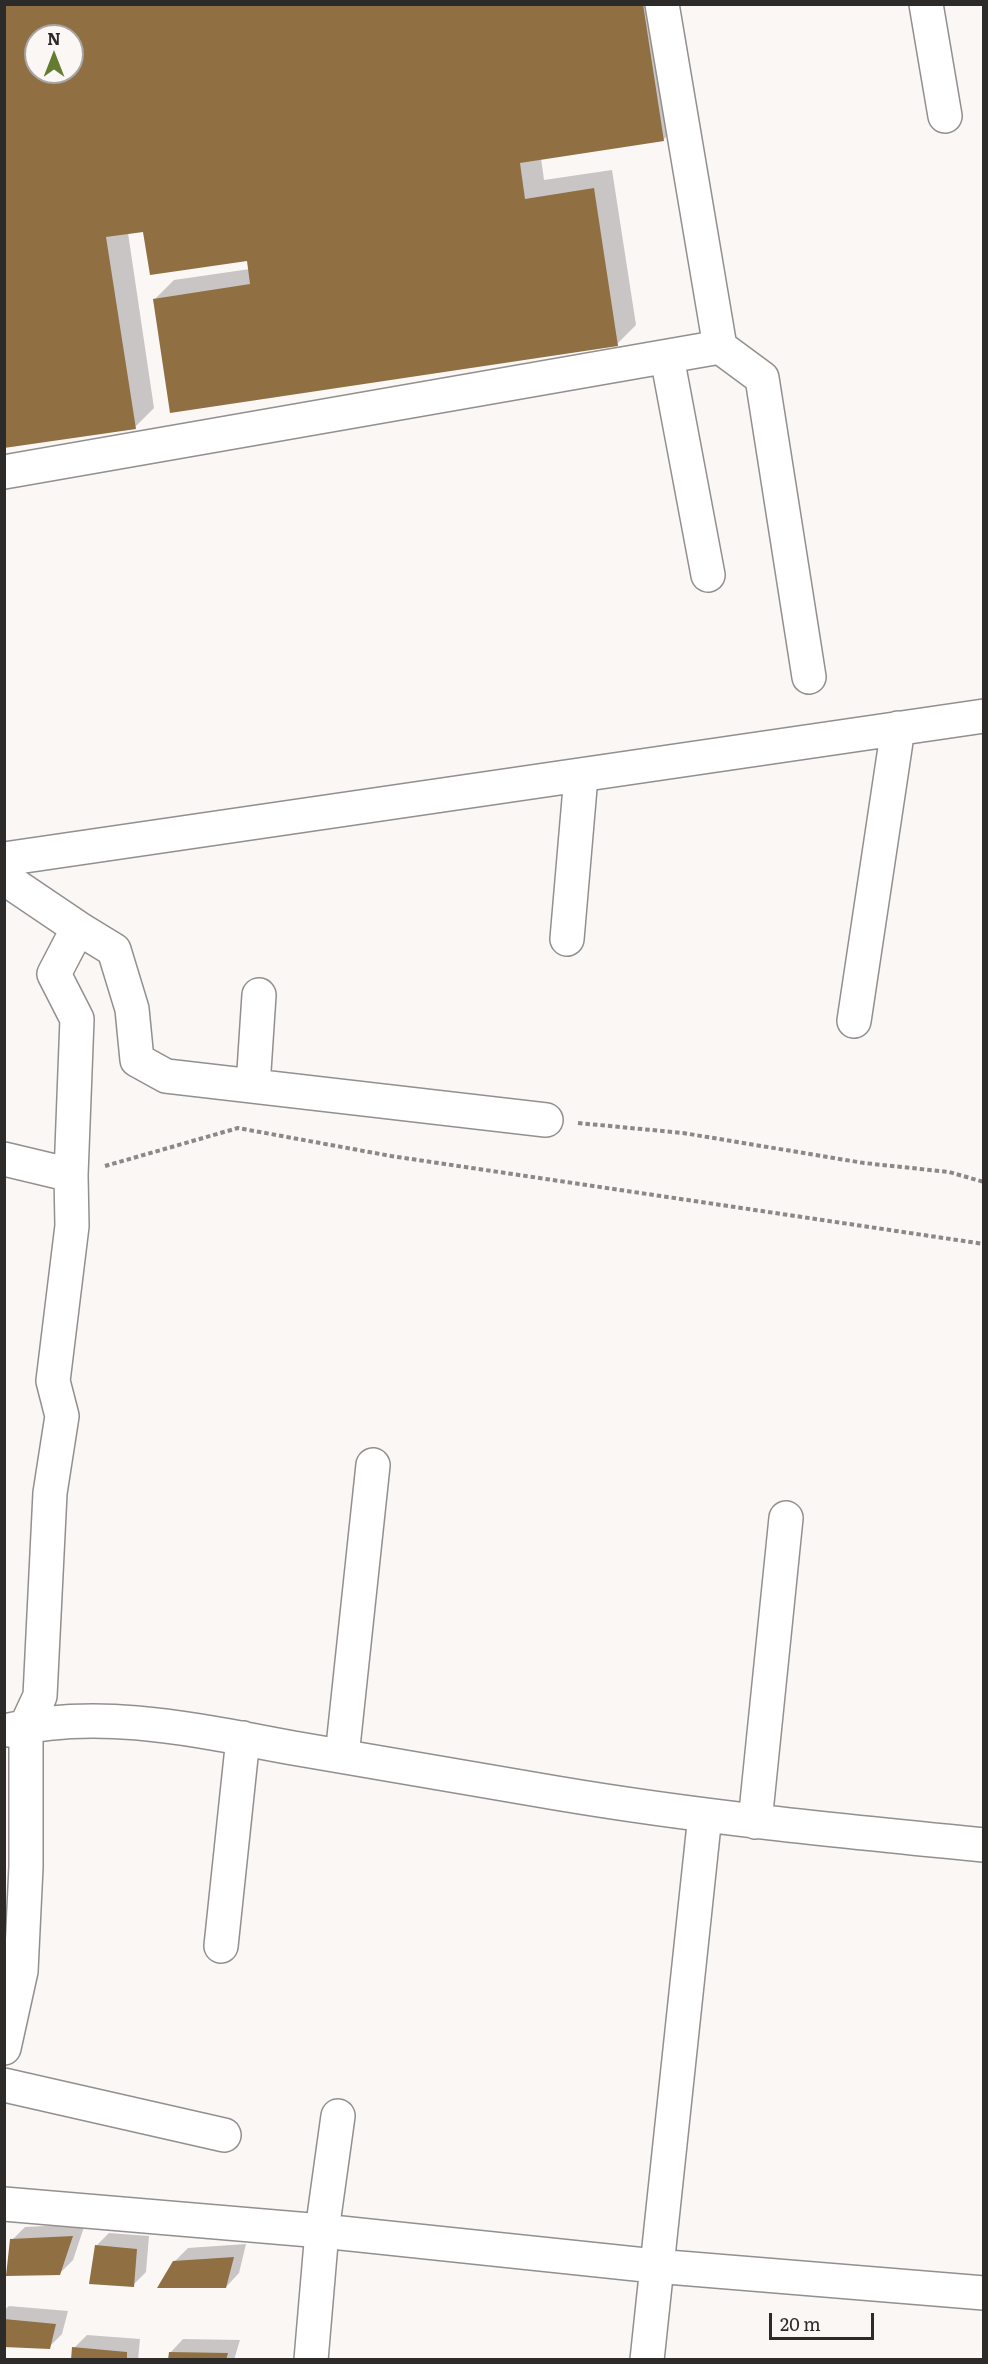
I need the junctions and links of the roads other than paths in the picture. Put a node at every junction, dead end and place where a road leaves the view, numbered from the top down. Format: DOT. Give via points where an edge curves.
graph roads {
  1 [pos="662,4"];
  2 [pos="926,4"];
  3 [pos="945,116"];
  4 [pos="720,347"];
  5 [pos="668,357"];
  6 [pos="4,472"];
  7 [pos="708,575"];
  8 [pos="809,677"];
  9 [pos="984,716"];
  10 [pos="898,728"];
  11 [pos="581,776"];
  12 [pos="4,859"];
  13 [pos="4,878"];
  14 [pos="78,928"];
  15 [pos="567,939"];
  16 [pos="258,995"];
  17 [pos="854,1021"];
  18 [pos="253,1086"];
  19 [pos="546,1120"];
  20 [pos="4,1159"];
  21 [pos="71,1175"];
  22 [pos="373,1465"];
  23 [pos="786,1518"];
  24 [pos="15,1729"];
  25 [pos="243,1738"];
  26 [pos="342,1756"];
  27 [pos="705,1815"];
  28 [pos="755,1822"];
  29 [pos="984,1845"];
  30 [pos="221,1946"];
  31 [pos="4,2048"];
  32 [pos="4,2085"];
  33 [pos="338,2116"];
  34 [pos="224,2135"];
  35 [pos="4,2204"];
  36 [pos="322,2231"];
  37 [pos="655,2266"];
  38 [pos="984,2293"];
  39 [pos="311,2360"];
  40 [pos="647,2360"];
  1 -- 4 [label="street"];
  2 -- 3 [label="street"];
  4 -- 5 [label="street"];
  4 -- 8 [label="street" via="762,378"];
  5 -- 6 [label="street"];
  5 -- 7 [label="street"];
  9 -- 10 [label="street"];
  10 -- 11 [label="street"];
  10 -- 17 [label="street"];
  11 -- 12 [label="street"];
  11 -- 15 [label="street"];
  13 -- 14 [label="street"];
  14 -- 18 [label="street" via="114,950 132,1009 137,1060 166,1076"];
  14 -- 21 [label="street" via="54,975 77,1019"];
  16 -- 18 [label="street"];
  18 -- 19 [label="street"];
  20 -- 21 [label="street"];
  21 -- 24 [label="street" via="72,1226 53,1381 62,1416 50,1493 40,1696"];
  22 -- 26 [label="street"];
  23 -- 28 [label="street"];
  24 -- 25 [label="street" via="96,1720"];
  24 -- 31 [label="street" via="26,1868 21,1971"];
  25 -- 26 [label="street"];
  25 -- 30 [label="street"];
  26 -- 27 [label="street"];
  27 -- 28 [label="street"];
  27 -- 37 [label="street"];
  28 -- 29 [label="street"];
  32 -- 34 [label="street"];
  33 -- 36 [label="street"];
  35 -- 36 [label="street"];
  36 -- 37 [label="street"];
  36 -- 39 [label="street"];
  37 -- 38 [label="street"];
  37 -- 40 [label="street"];
}
